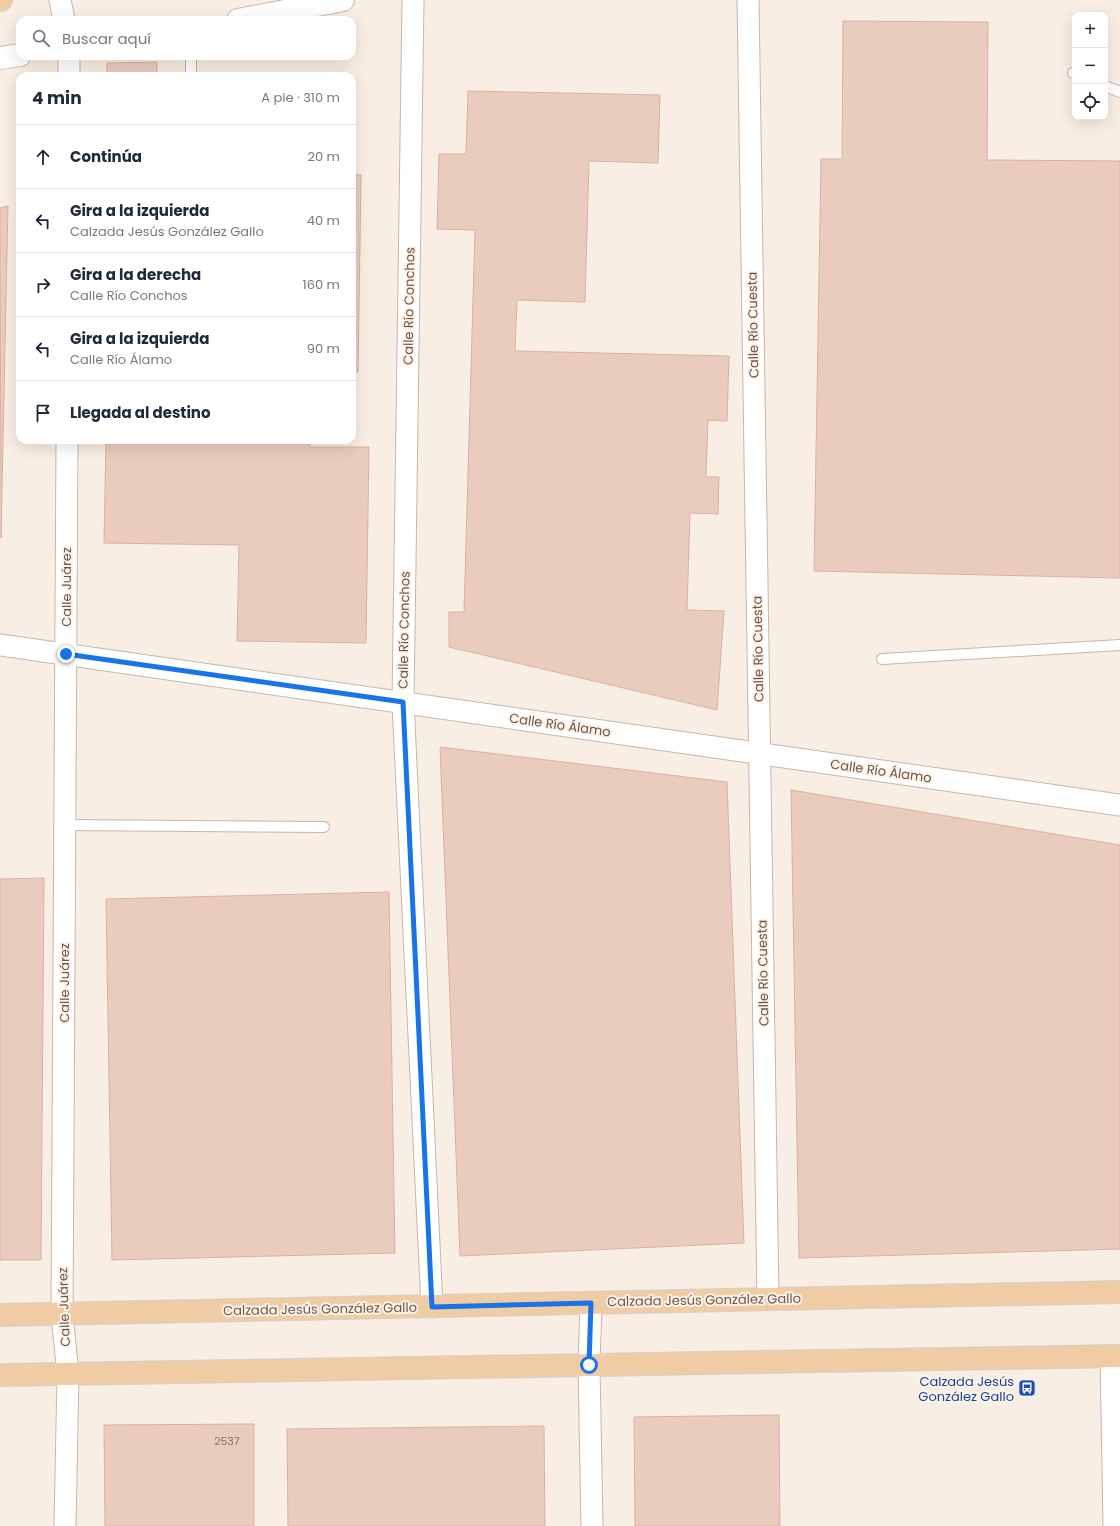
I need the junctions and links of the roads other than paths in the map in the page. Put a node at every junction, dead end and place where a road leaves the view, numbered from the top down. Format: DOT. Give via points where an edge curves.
graph roads {
  1 [pos="60,0"];
  2 [pos="343,0"];
  3 [pos="413,0"];
  4 [pos="748,0"];
  5 [pos="63,16"];
  6 [pos="259,16"];
  7 [pos="16,56"];
  8 [pos="0,58"];
  9 [pos="69,60"];
  10 [pos="191,60"];
  11 [pos="69,72"];
  12 [pos="191,72"];
  13 [pos="1108,87"];
  14 [pos="1120,92"];
  15 [pos="67,444"];
  16 [pos="0,645"];
  17 [pos="1120,645"];
  18 [pos="66,654"];
  19 [pos="882,659"];
  20 [pos="403,702"];
  21 [pos="759,753"];
  22 [pos="1120,805"];
  23 [pos="64,824"];
  24 [pos="324,826"];
  25 [pos="1120,1292"];
  26 [pos="768,1299"];
  27 [pos="591,1303"];
  28 [pos="432,1307"];
  29 [pos="62,1314"];
  30 [pos="0,1315"];
  31 [pos="1115,1356"];
  32 [pos="589,1365"];
  33 [pos="68,1374"];
  34 [pos="0,1375"];
  35 [pos="65,1526"];
  36 [pos="592,1526"];
  37 [pos="1114,1526"];
  1 -- 5 [label="street"];
  2 -- 6 [label="main road"];
  3 -- 20 [label="street, Calle Río Conchos"];
  4 -- 21 [label="street, Calle Río Cuesta"];
  7 -- 8 [label="main road"];
  9 -- 11 [label="street"];
  10 -- 12 [label="lane"];
  13 -- 14 [label="lane"];
  15 -- 18 [label="street, Calle Juárez"];
  16 -- 18 [label="street, Calle Río Álamo"];
  17 -- 19 [label="lane"];
  18 -- 20 [label="street, Calle Río Álamo"];
  18 -- 23 [label="street, Calle Juárez"];
  20 -- 21 [label="street, Calle Río Álamo"];
  20 -- 28 [label="street, Calle Río Conchos"];
  21 -- 22 [label="street, Calle Río Álamo"];
  21 -- 26 [label="street, Calle Río Cuesta"];
  23 -- 24 [label="lane"];
  23 -- 29 [label="street, Calle Juárez"];
  25 -- 26 [label="main road, Calzada Jesús González Gallo"];
  26 -- 27 [label="main road, Calzada Jesús González Gallo"];
  27 -- 28 [label="main road, Calzada Jesús González Gallo"];
  27 -- 32 [label="street"];
  28 -- 29 [label="main road, Calzada Jesús González Gallo"];
  29 -- 30 [label="main road, Calzada Jesús González Gallo"];
  29 -- 33 [label="street, Calle Juárez"];
  31 -- 32 [label="main road"];
  31 -- 37 [label="street"];
  32 -- 33 [label="main road"];
  32 -- 36 [label="street"];
  33 -- 34 [label="main road"];
  33 -- 35 [label="street, Calle Juárez"];
}
